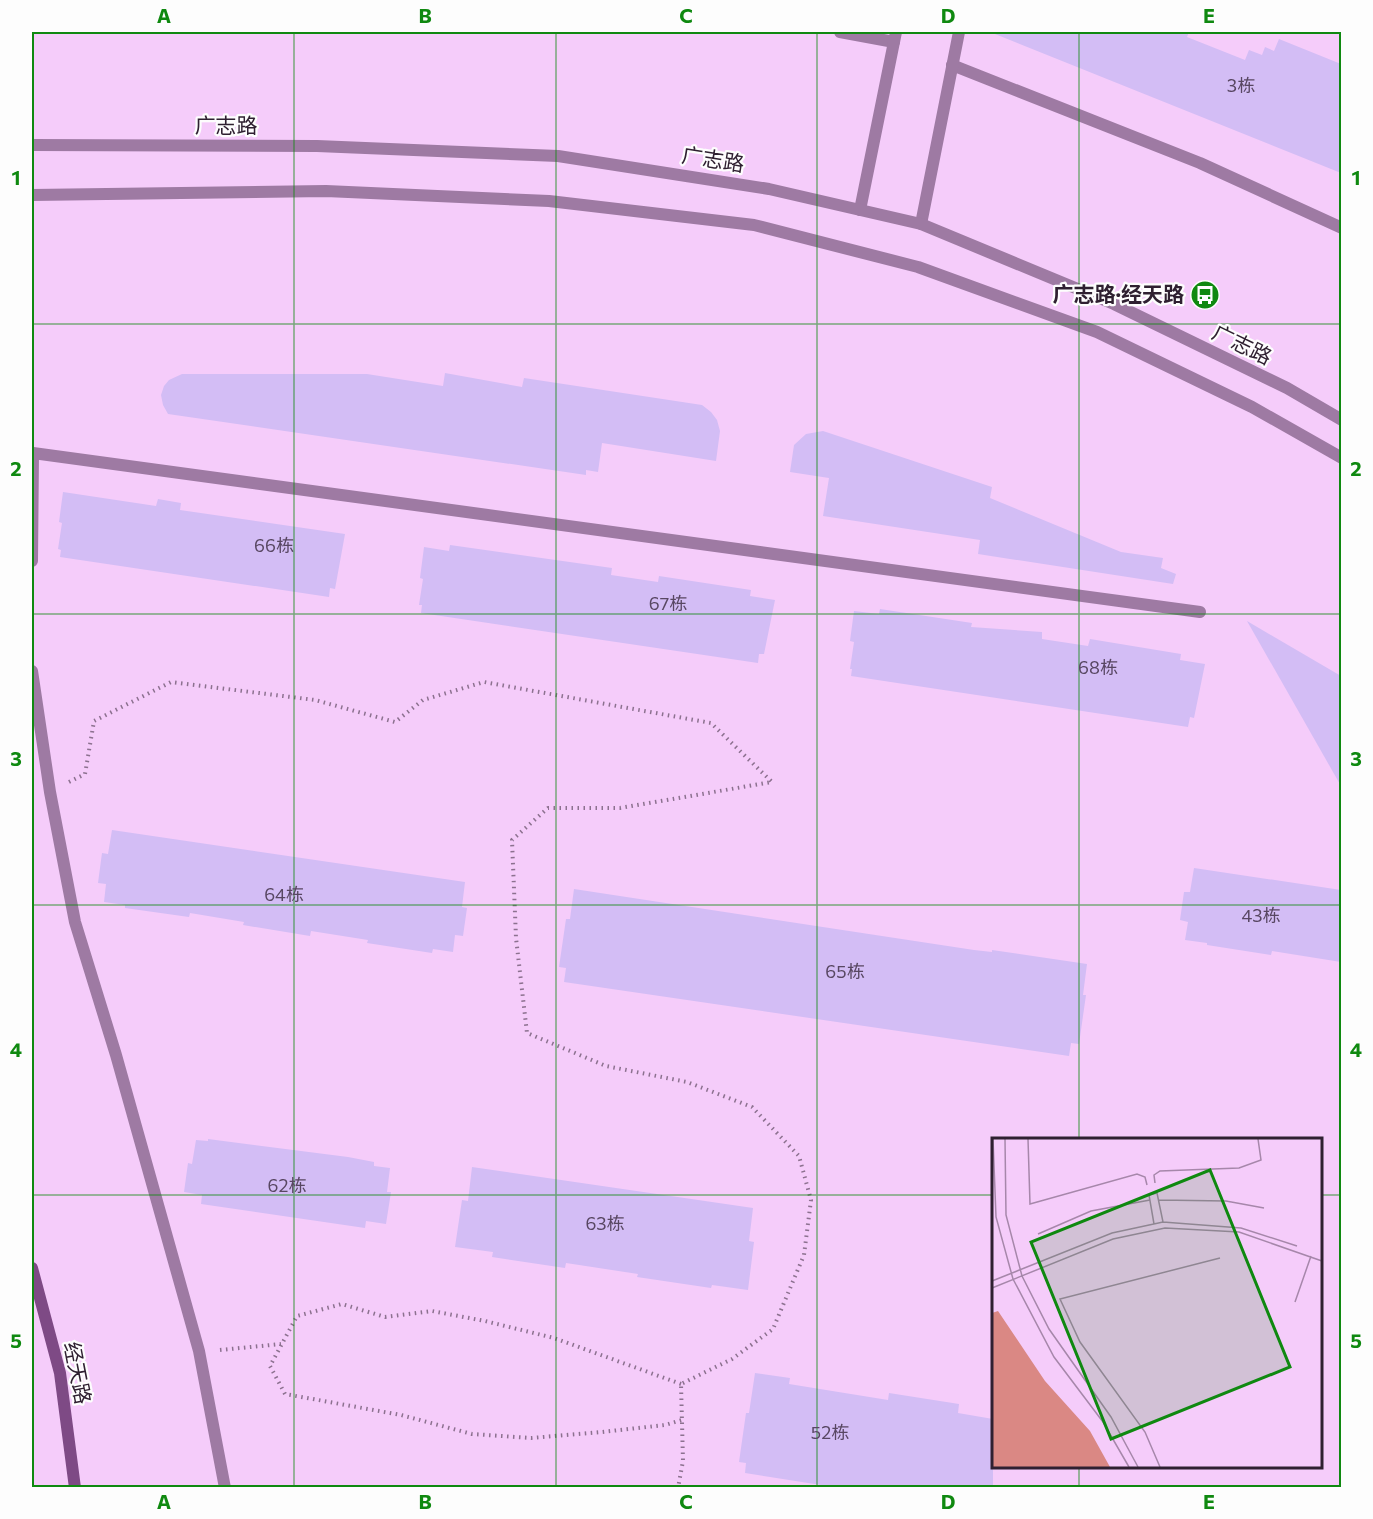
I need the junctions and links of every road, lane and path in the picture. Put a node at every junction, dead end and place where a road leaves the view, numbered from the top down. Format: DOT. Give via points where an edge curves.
graph roads {
  1 [pos="840,32"];
  2 [pos="958,32"];
  3 [pos="895,37"];
  4 [pos="952,65"];
  5 [pos="32,145"];
  6 [pos="32,195"];
  7 [pos="860,210"];
  8 [pos="921,224"];
  9 [pos="1341,228"];
  10 [pos="1341,420"];
  11 [pos="1341,458"];
  12 [pos="32,561"];
  13 [pos="1200,612"];
  14 [pos="32,671"];
  15 [pos="50,792"];
  16 [pos="32,1268"];
  17 [pos="282,1344"];
  18 [pos="200,1352"];
  19 [pos="681,1384"];
  20 [pos="682,1420"];
  21 [pos="75,1488"];
  22 [pos="225,1488"];
  23 [pos="678,1488"];
  1 -- 3 [label="street"];
  2 -- 4 [label="street"];
  3 -- 7 [label="street"];
  4 -- 8 [label="street"];
  4 -- 9 [label="street" via="1200,163"];
  5 -- 7 [label="street, 广志路" via="317,146 558,156 769,189"];
  6 -- 11 [label="street" via="326,191 549,201 754,225 918,267 1097,332 1252,407"];
  7 -- 8 [label="street, 广志路"];
  8 -- 10 [label="street, 广志路" via="1114,304 1287,388"];
  12 -- 13 [label="street" via="33,453"];
  14 -- 15 [label="street"];
  15 -- 18 [label="street" via="75,922"];
  15 -- 19 [label="path" via="85,774 94,721 171,682 315,700 394,722 423,700 484,682 711,723 772,782 620,808 548,808 512,840 516,938 527,1033 606,1066 687,1082 752,1107 799,1156 811,1200 804,1255 773,1329 732,1359"];
  16 -- 21 [label="main road, 经天路" via="60,1373"];
  17 -- 18 [label="path"];
  17 -- 19 [label="path" via="297,1316 342,1304 385,1317 432,1311 554,1338"];
  17 -- 20 [label="path" via="270,1365 285,1394 400,1415 472,1434 531,1438"];
  18 -- 22 [label="street"];
  19 -- 20 [label="path"];
  20 -- 23 [label="path" via="683,1461"];
}
